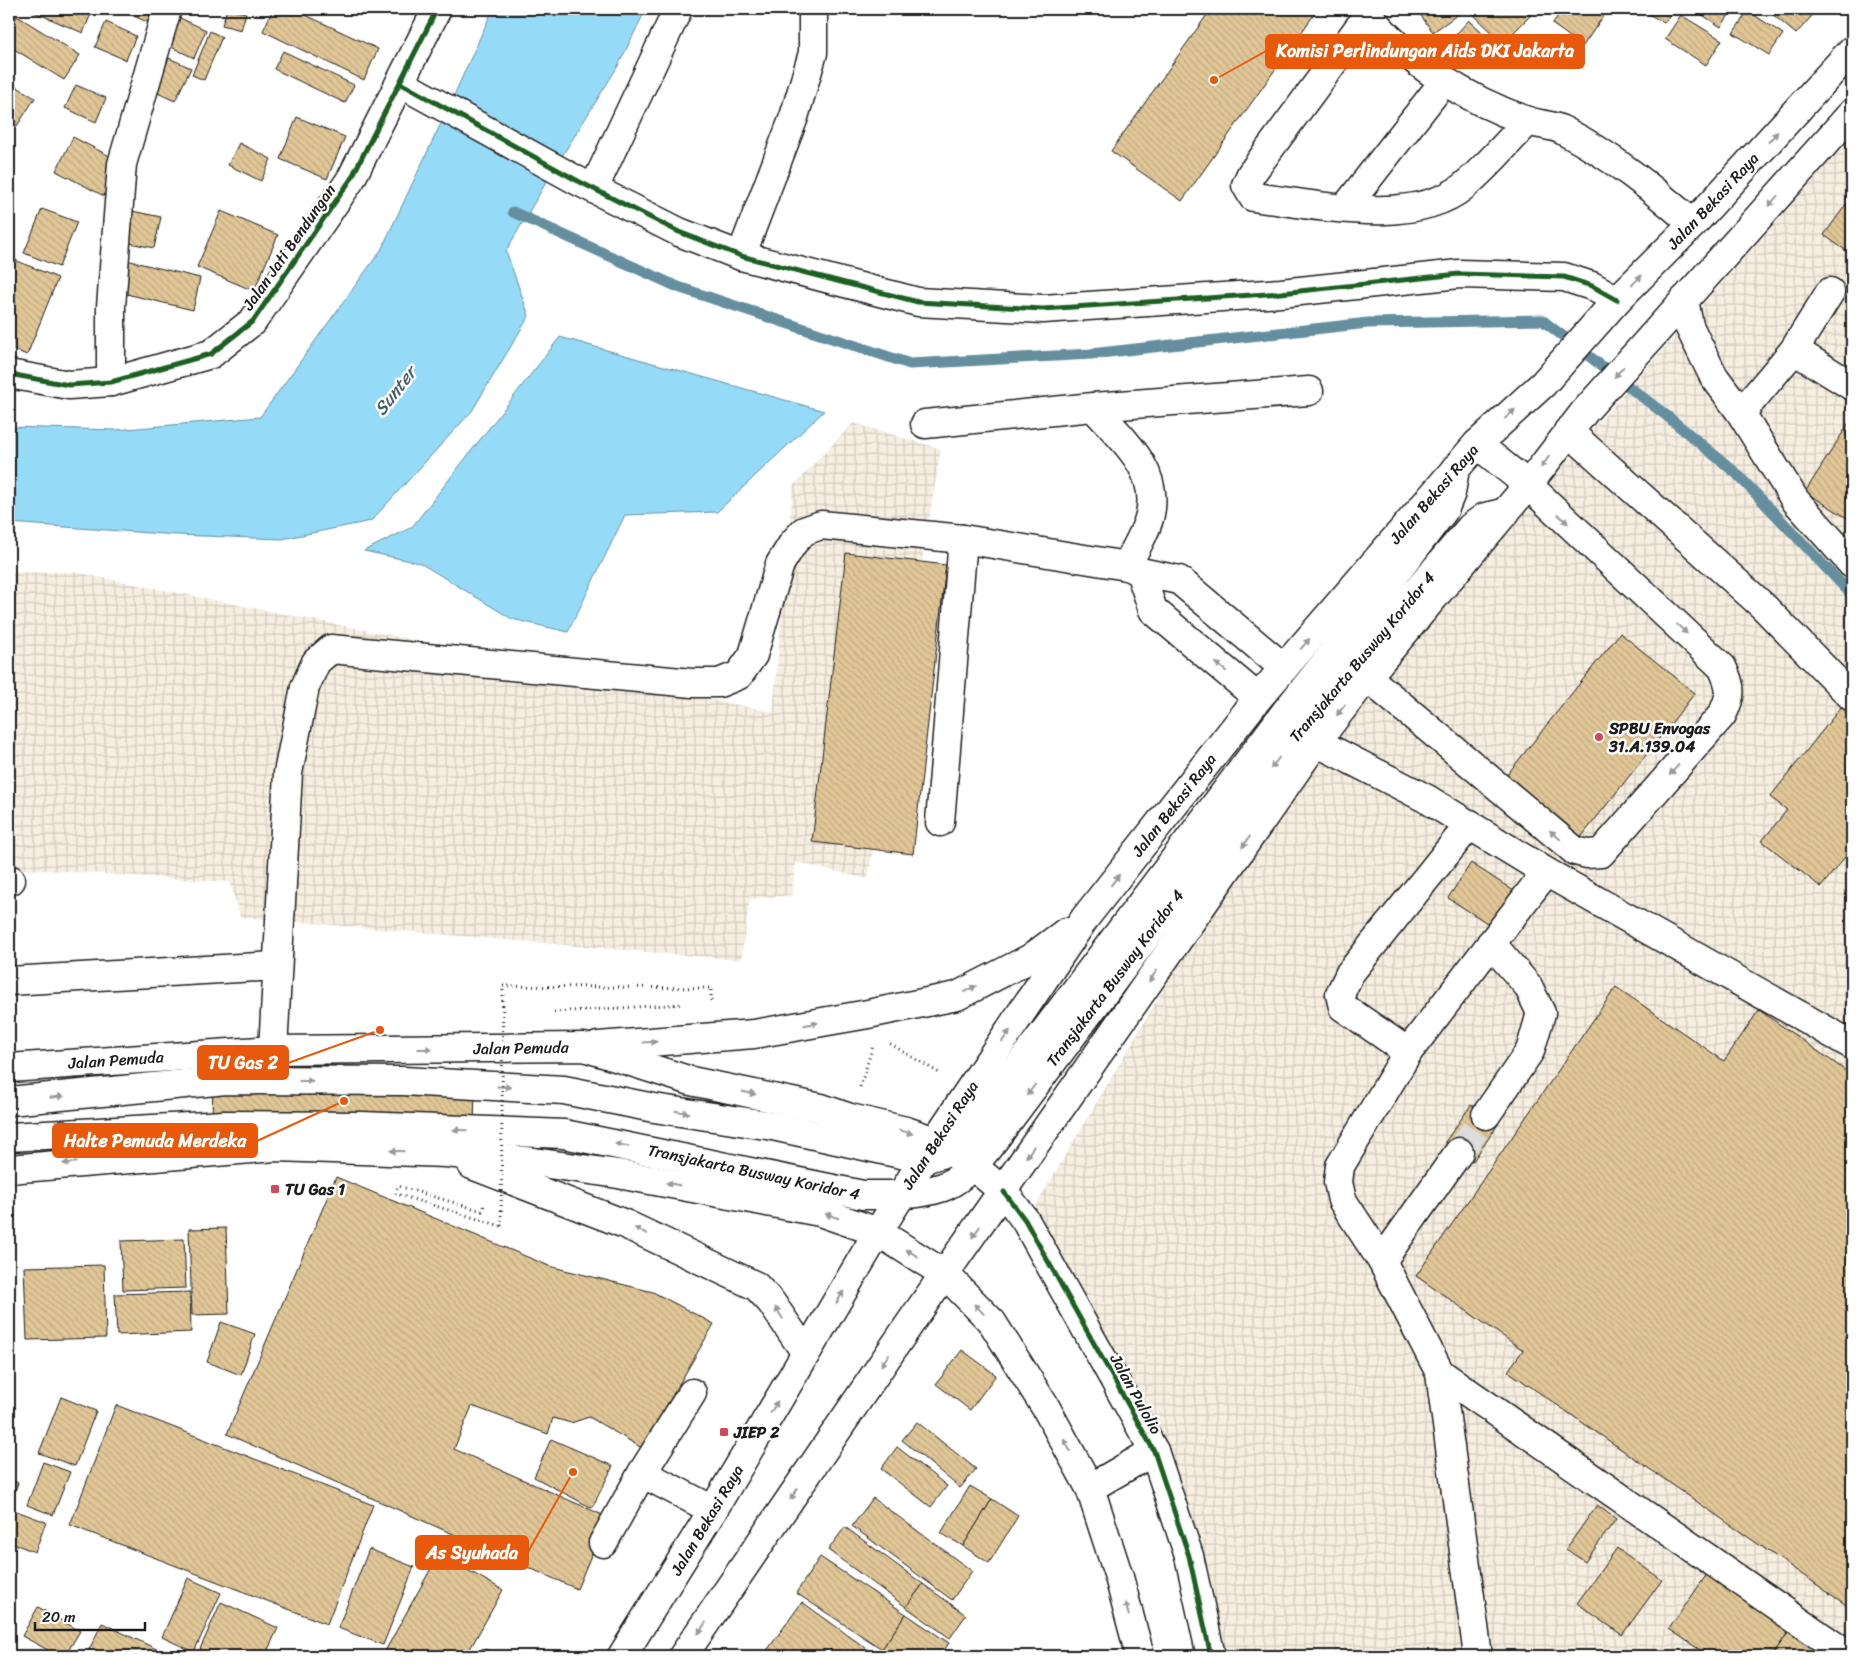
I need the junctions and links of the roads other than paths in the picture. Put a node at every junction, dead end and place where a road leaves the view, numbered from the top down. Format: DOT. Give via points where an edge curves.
graph roads {
  1 [pos="167,9"];
  2 [pos="436,9"];
  3 [pos="678,9"];
  4 [pos="813,9"];
  5 [pos="1366,12"];
  6 [pos="1852,50"];
  7 [pos="1445,80"];
  8 [pos="408,87"];
  9 [pos="1852,113"];
  10 [pos="1528,121"];
  11 [pos="586,184"];
  12 [pos="1345,208"];
  13 [pos="1693,224"];
  14 [pos="741,256"];
  15 [pos="1830,292"];
  16 [pos="1684,300"];
  17 [pos="1611,308"];
  18 [pos="1794,350"];
  19 [pos="9,374"];
  20 [pos="111,382"];
  21 [pos="1852,386"];
  22 [pos="1309,391"];
  23 [pos="1093,407"];
  24 [pos="1741,413"];
  25 [pos="925,424"];
  26 [pos="1568,432"];
  27 [pos="1477,444"];
  28 [pos="1455,469"];
  29 [pos="1528,485"];
  30 [pos="1506,512"];
  31 [pos="963,539"];
  32 [pos="1852,564"];
  33 [pos="1133,569"];
  34 [pos="1284,668"];
  35 [pos="1367,677"];
  36 [pos="1852,697"];
  37 [pos="1258,698"];
  38 [pos="1316,742"];
  39 [pos="940,822"];
  40 [pos="1470,824"];
  41 [pos="1546,872"];
  42 [pos="1085,918"];
  43 [pos="1491,943"];
  44 [pos="277,966"];
  45 [pos="9,981"];
  46 [pos="1852,1045"];
  47 [pos="584,1047"];
  48 [pos="273,1050"];
  49 [pos="1408,1052"];
  50 [pos="9,1068"];
  51 [pos="9,1101"];
  52 [pos="1486,1114"];
  53 [pos="9,1137"];
  54 [pos="937,1150"];
  55 [pos="1459,1152"];
  56 [pos="446,1154"];
  57 [pos="972,1166"];
  58 [pos="9,1169"];
  59 [pos="1004,1192"];
  60 [pos="901,1196"];
  61 [pos="878,1232"];
  62 [pos="1382,1261"];
  63 [pos="946,1275"];
  64 [pos="806,1354"];
  65 [pos="1440,1373"];
  66 [pos="692,1393"];
  67 [pos="1154,1451"];
  68 [pos="642,1473"];
  69 [pos="1090,1488"];
  70 [pos="713,1510"];
  71 [pos="603,1543"];
  72 [pos="622,1656"];
  73 [pos="683,1656"];
  74 [pos="1140,1656"];
  75 [pos="1211,1656"];
  76 [pos="1478,1656"];
  77 [pos="1849,1656"];
  1 -- 20 [label="main road" via="122,164 111,307"];
  2 -- 8 [label="main road, Jalan Jati Bendungan"];
  3 -- 11 [label="main road"];
  4 -- 14 [label="main road" via="812,53 799,99"];
  5 -- 7 [label="main road" via="1399,49"];
  5 -- 12 [label="main road" via="1246,185 1253,197"];
  13 -- 6 [label="main road, Jalan Bekasi Raya, one-way"];
  7 -- 10 [label="main road" via="1482,102"];
  7 -- 12 [label="main road"];
  8 -- 11 [label="main road"];
  8 -- 20 [label="main road, Jalan Jati Bendungan" via="351,179 253,321 211,354"];
  9 -- 16 [label="main road, one-way"];
  10 -- 12 [label="main road" via="1463,187 1428,206 1375,211"];
  10 -- 13 [label="main road" via="1563,129 1642,180"];
  11 -- 14 [label="main road" via="679,232"];
  17 -- 13 [label="main road, Jalan Bekasi Raya, one-way"];
  14 -- 17 [label="main road" via="918,302 1043,309 1282,293 1459,274 1564,277 1592,286"];
  15 -- 18 [label="main road"];
  16 -- 24 [label="main road" via="1689,326 1713,375"];
  16 -- 26 [label="main road, one-way"];
  27 -- 17 [label="main road, Jalan Bekasi Raya, one-way" via="1543,384"];
  18 -- 21 [label="main road"];
  18 -- 24 [label="main road"];
  19 -- 20 [label="main road, Jalan Jati Bendungan" via="69,385"];
  22 -- 23 [label="main road"];
  23 -- 25 [label="main road"];
  23 -- 33 [label="main road" via="1140,459 1152,490 1150,515"];
  24 -- 32 [label="main road" via="1795,500"];
  26 -- 29 [label="main road, one-way"];
  26 -- 36 [label="main road" via="1763,606"];
  27 -- 28 [label="main road, Jalan Bekasi Raya"];
  27 -- 29 [label="main road"];
  34 -- 28 [label="main road, Jalan Bekasi Raya, one-way"];
  28 -- 54 [label="main road, Transjakarta Busway Koridor 4" via="1444,510 1287,710 990,1104"];
  29 -- 30 [label="main road"];
  29 -- 35 [label="main road, one-way" via="1722,666 1730,681 1730,698 1722,715 1601,853 1587,854 1575,852"];
  30 -- 35 [label="main road"];
  30 -- 57 [label="main road, Transjakarta Busway Koridor 4, one-way" via="1485,517 1471,527 1301,729"];
  31 -- 33 [label="main road"];
  31 -- 39 [label="main road"];
  31 -- 44 [label="main road" via="821,525 804,531 780,564 753,655 739,675 719,684 331,649 316,662 305,687 288,773"];
  33 -- 34 [label="main road" via="1179,580"];
  37 -- 33 [label="main road, one-way" via="1153,610"];
  34 -- 37 [label="main road, Jalan Bekasi Raya"];
  35 -- 38 [label="main road, one-way"];
  42 -- 37 [label="main road, Jalan Bekasi Raya, one-way"];
  38 -- 40 [label="main road" via="1427,798"];
  38 -- 59 [label="main road, one-way"];
  40 -- 41 [label="main road"];
  40 -- 49 [label="main road" via="1350,973 1340,994 1343,1007"];
  41 -- 43 [label="main road"];
  41 -- 46 [label="main road"];
  47 -- 42 [label="main road, one-way" via="754,1034 957,996 1030,958"];
  54 -- 42 [label="main road, Jalan Bekasi Raya, one-way"];
  43 -- 49 [label="main road"];
  43 -- 52 [label="main road" via="1528,986 1541,1013 1530,1051"];
  44 -- 45 [label="main road"];
  44 -- 48 [label="main road"];
  48 -- 47 [label="main road, Jalan Pemuda, one-way"];
  47 -- 54 [label="main road, Jalan Pemuda, one-way" via="691,1081 821,1108 906,1131"];
  48 -- 50 [label="main road, Jalan Pemuda"];
  49 -- 62 [label="main road" via="1340,1166 1338,1182 1342,1200"];
  51 -- 54 [label="main road, one-way" via="226,1080 404,1081 564,1090 654,1108"];
  60 -- 53 [label="main road, Transjakarta Busway Koridor 4, one-way" via="863,1195 564,1134 362,1126 224,1125"];
  54 -- 57 [label="main road, Jalan Pemuda"];
  54 -- 60 [label="main road, Jalan Bekasi Raya"];
  55 -- 62 [label="main road"];
  56 -- 58 [label="main road, one-way" via="276,1147"];
  61 -- 56 [label="main road, one-way" via="820,1212 618,1174"];
  64 -- 56 [label="main road, one-way" via="771,1302 756,1286 625,1224"];
  57 -- 59 [label="main road, Jalan Pemuda"];
  57 -- 60 [label="main road, Transjakarta Busway Koridor 4" via="944,1187"];
  59 -- 63 [label="main road, one-way"];
  59 -- 67 [label="main road, Jalan Pulolio" via="1025,1220"];
  60 -- 61 [label="main road, Jalan Bekasi Raya"];
  63 -- 61 [label="main road, one-way"];
  64 -- 61 [label="main road, Jalan Bekasi Raya, one-way"];
  62 -- 65 [label="main road"];
  69 -- 63 [label="main road, one-way" via="1046,1408 992,1322"];
  63 -- 73 [label="main road, one-way"];
  70 -- 64 [label="main road, Jalan Bekasi Raya, one-way"];
  65 -- 76 [label="main road"];
  65 -- 77 [label="main road"];
  66 -- 68 [label="main road"];
  67 -- 69 [label="main road"];
  67 -- 75 [label="main road, Jalan Pulolio" via="1189,1556"];
  68 -- 70 [label="main road"];
  68 -- 71 [label="main road"];
  74 -- 69 [label="main road, one-way"];
  70 -- 72 [label="main road, Jalan Bekasi Raya"];
}
